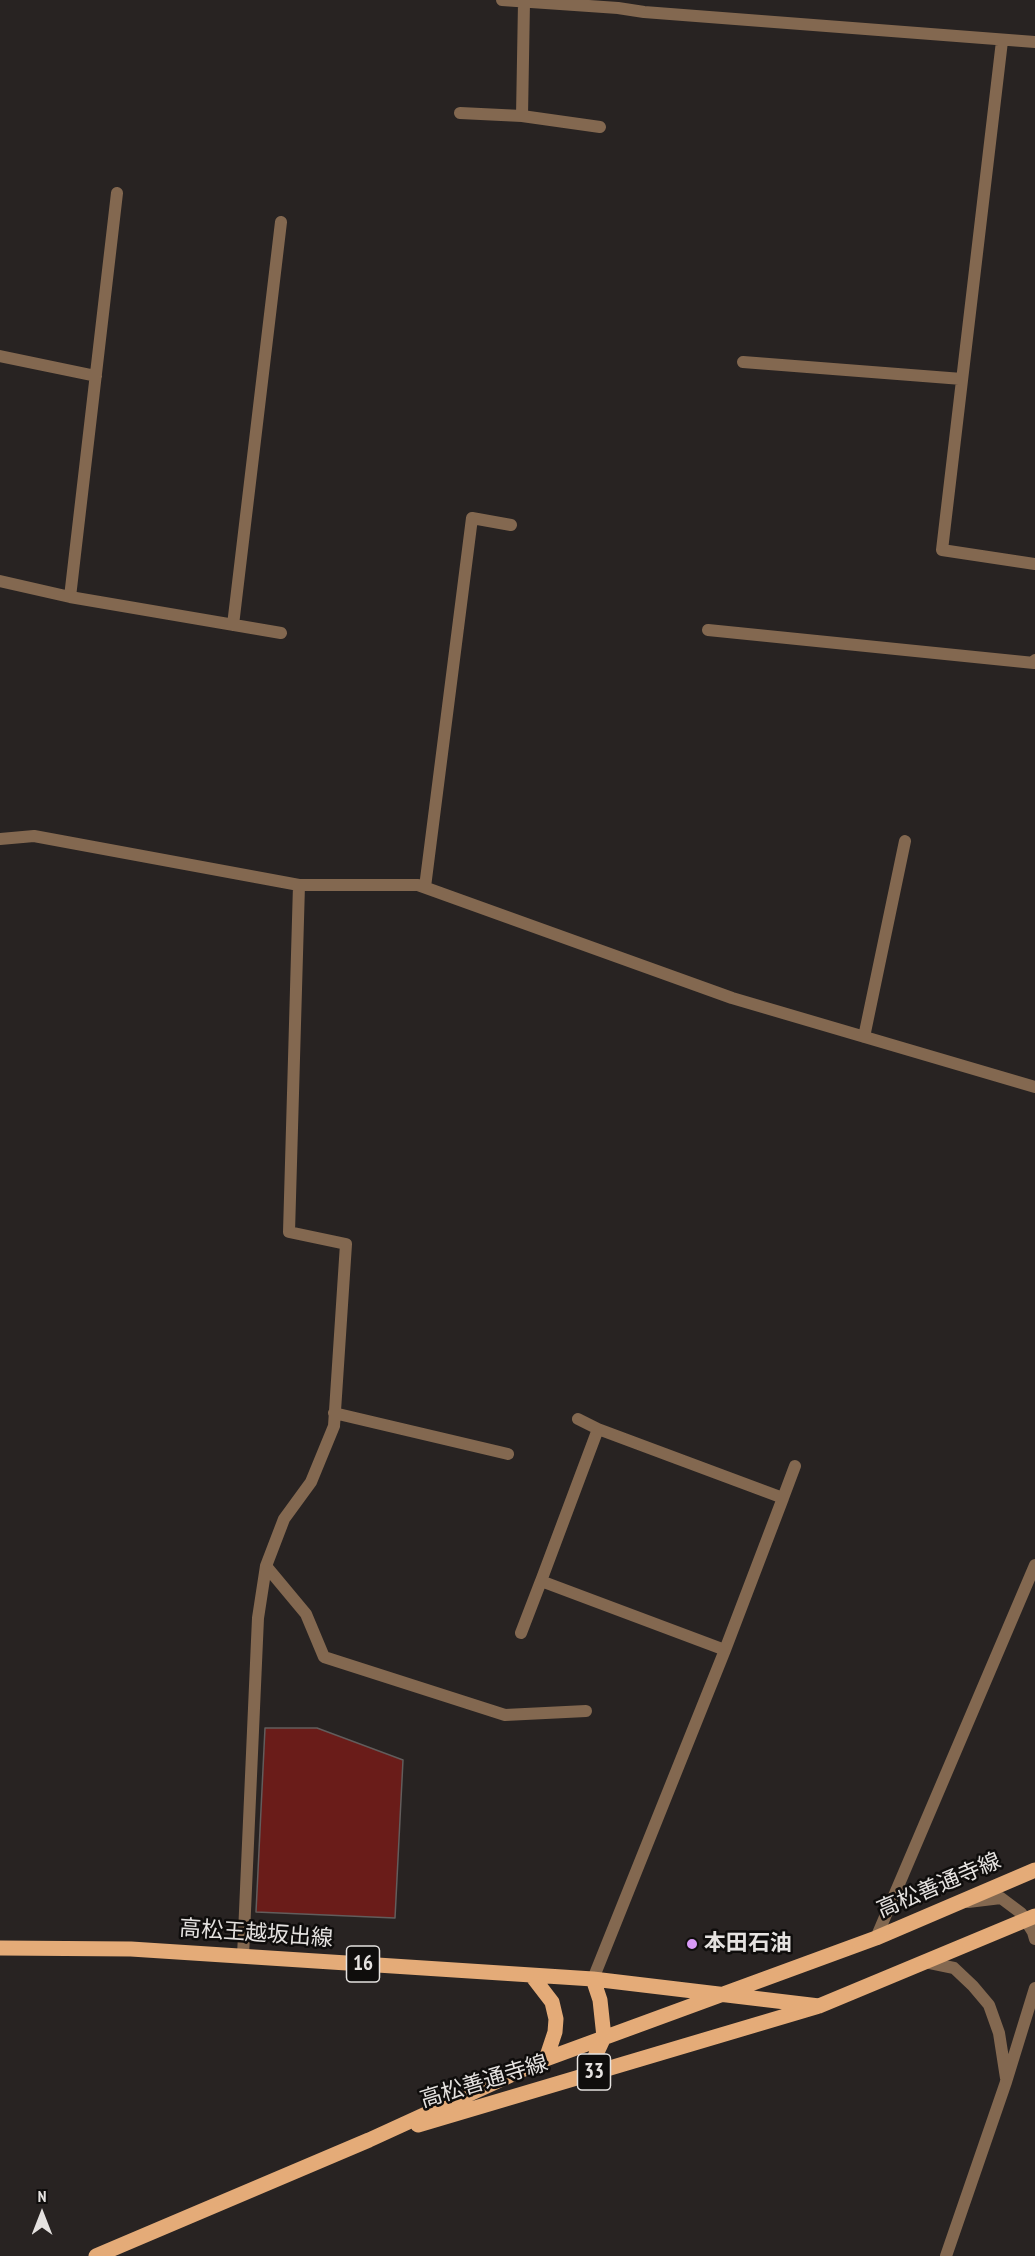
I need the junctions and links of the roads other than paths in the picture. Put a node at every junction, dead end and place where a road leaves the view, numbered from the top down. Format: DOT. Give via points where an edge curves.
graph roads {
  1 [pos="502,0"];
  2 [pos="524,2"];
  3 [pos="643,6"];
  4 [pos="1002,41"];
  5 [pos="1035,42"];
  6 [pos="460,113"];
  7 [pos="522,116"];
  8 [pos="600,127"];
  9 [pos="117,193"];
  10 [pos="281,222"];
  11 [pos="0,356"];
  12 [pos="743,363"];
  13 [pos="96,376"];
  14 [pos="962,379"];
  15 [pos="511,525"];
  16 [pos="1035,564"];
  17 [pos="0,581"];
  18 [pos="70,597"];
  19 [pos="233,625"];
  20 [pos="708,630"];
  21 [pos="281,633"];
  22 [pos="1035,660"];
  23 [pos="0,839"];
  24 [pos="905,841"];
  25 [pos="298,885"];
  26 [pos="425,887"];
  27 [pos="864,1037"];
  28 [pos="1035,1087"];
  29 [pos="334,1413"];
  30 [pos="578,1419"];
  31 [pos="598,1429"];
  32 [pos="508,1454"];
  33 [pos="795,1466"];
  34 [pos="783,1498"];
  35 [pos="1035,1565"];
  36 [pos="266,1566"];
  37 [pos="541,1581"];
  38 [pos="520,1633"];
  39 [pos="725,1650"];
  40 [pos="586,1711"];
  41 [pos="1035,1870"];
  42 [pos="955,1904"];
  43 [pos="1030,1918"];
  44 [pos="876,1938"];
  45 [pos="1035,1939"];
  46 [pos="0,1948"];
  47 [pos="243,1956"];
  48 [pos="925,1962"];
  49 [pos="532,1976"];
  50 [pos="593,1979"];
  51 [pos="1035,1988"];
  52 [pos="724,1994"];
  53 [pos="819,2006"];
  54 [pos="1029,2023"];
  55 [pos="604,2037"];
  56 [pos="546,2058"];
  57 [pos="587,2074"];
  58 [pos="1006,2082"];
  59 [pos="369,2140"];
  60 [pos="96,2256"];
  61 [pos="946,2256"];
  1 -- 2 [label="street"];
  2 -- 3 [label="street"];
  2 -- 7 [label="street"];
  3 -- 4 [label="street"];
  4 -- 5 [label="street"];
  4 -- 14 [label="street"];
  6 -- 7 [label="street"];
  7 -- 8 [label="street"];
  9 -- 13 [label="street"];
  10 -- 19 [label="street"];
  11 -- 13 [label="street"];
  12 -- 14 [label="street"];
  13 -- 18 [label="street"];
  14 -- 16 [label="street" via="942,550"];
  15 -- 26 [label="street" via="472,519"];
  17 -- 18 [label="street"];
  18 -- 19 [label="street"];
  19 -- 21 [label="street"];
  20 -- 22 [label="street" via="1034,663"];
  23 -- 25 [label="street" via="34,836"];
  24 -- 27 [label="street"];
  25 -- 26 [label="street"];
  25 -- 29 [label="street" via="289,1232 346,1244"];
  26 -- 27 [label="street" via="732,998"];
  27 -- 28 [label="street"];
  29 -- 32 [label="street"];
  29 -- 36 [label="street" via="334,1426 311,1482 284,1518"];
  30 -- 31 [label="street"];
  31 -- 34 [label="street"];
  31 -- 37 [label="street"];
  33 -- 34 [label="street"];
  34 -- 39 [label="street"];
  35 -- 44 [label="street"];
  36 -- 40 [label="street" via="306,1614 324,1657 505,1715"];
  36 -- 47 [label="street" via="258,1618"];
  37 -- 38 [label="street"];
  37 -- 39 [label="street"];
  39 -- 50 [label="street"];
  41 -- 42 [label="main road, 高松善通寺線 / 33"];
  42 -- 43 [label="street" via="1001,1898"];
  42 -- 44 [label="main road, 高松善通寺線 / 33"];
  43 -- 45 [label="street"];
  43 -- 48 [label="main road, 高松善通寺線 / 33"];
  44 -- 52 [label="main road, 高松善通寺線 / 33"];
  46 -- 47 [label="main road, 高松王越坂出線 / 16" via="131,1949"];
  47 -- 49 [label="main road, 高松王越坂出線 / 16"];
  48 -- 53 [label="main road, 高松善通寺線 / 33"];
  48 -- 58 [label="street" via="954,1968 989,2005 999,2033"];
  49 -- 50 [label="main road, 高松王越坂出線 / 16"];
  49 -- 56 [label="main road" via="552,2002 556,2019"];
  50 -- 52 [label="main road, 高松王越坂出線 / 16"];
  50 -- 55 [label="main road"];
  51 -- 54 [label="street"];
  52 -- 53 [label="main road, 高松善通寺線 / 33"];
  52 -- 55 [label="main road, 高松善通寺線 / 33"];
  53 -- 57 [label="main road, 高松善通寺線 / 33"];
  54 -- 58 [label="street"];
  55 -- 56 [label="main road, 高松善通寺線 / 33"];
  55 -- 57 [label="main road"];
  56 -- 59 [label="main road, 高松善通寺線 / 33"];
  57 -- 59 [label="main road, 高松善通寺線 / 33"];
  58 -- 61 [label="street"];
  59 -- 60 [label="main road, 高松善通寺線 / 33"];
}
